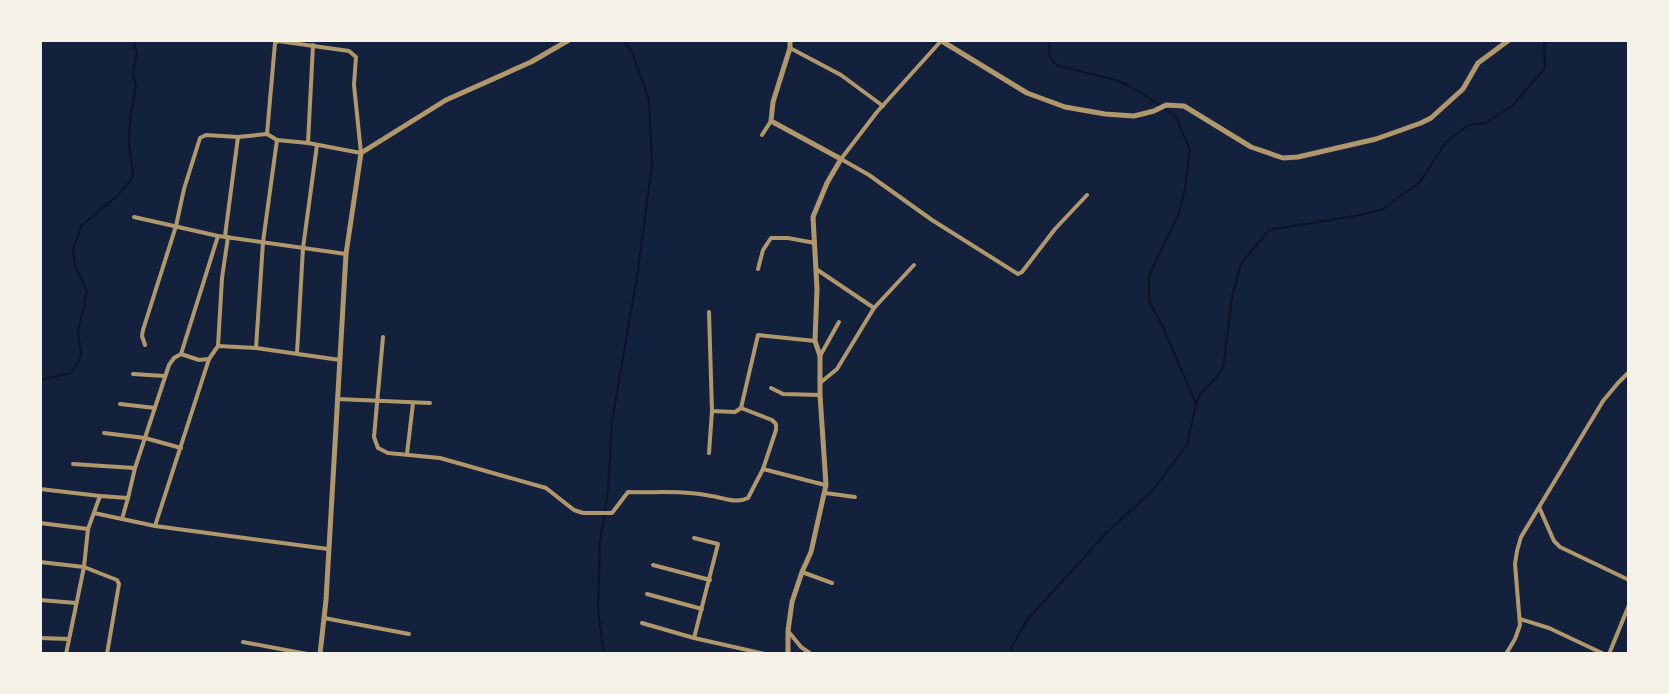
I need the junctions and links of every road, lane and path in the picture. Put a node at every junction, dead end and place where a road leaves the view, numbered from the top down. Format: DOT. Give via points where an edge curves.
graph roads {
  1 [pos="569,40"];
  2 [pos="790,40"];
  3 [pos="1509,40"];
  4 [pos="940,41"];
  5 [pos="313,45"];
  6 [pos="790,48"];
  7 [pos="883,106"];
  8 [pos="771,121"];
  9 [pos="267,134"];
  10 [pos="762,135"];
  11 [pos="238,137"];
  12 [pos="277,140"];
  13 [pos="308,143"];
  14 [pos="317,145"];
  15 [pos="361,153"];
  16 [pos="841,159"];
  17 [pos="1087,195"];
  18 [pos="134,217"];
  19 [pos="176,226"];
  20 [pos="218,236"];
  21 [pos="227,237"];
  22 [pos="263,242"];
  23 [pos="815,243"];
  24 [pos="303,248"];
  25 [pos="346,254"];
  26 [pos="914,265"];
  27 [pos="758,269"];
  28 [pos="816,269"];
  29 [pos="874,308"];
  30 [pos="709,312"];
  31 [pos="839,322"];
  32 [pos="383,337"];
  33 [pos="815,341"];
  34 [pos="145,345"];
  35 [pos="218,346"];
  36 [pos="256,348"];
  37 [pos="297,353"];
  38 [pos="181,354"];
  39 [pos="820,356"];
  40 [pos="209,359"];
  41 [pos="340,360"];
  42 [pos="1629,372"];
  43 [pos="133,374"];
  44 [pos="165,376"];
  45 [pos="820,383"];
  46 [pos="771,388"];
  47 [pos="820,395"];
  48 [pos="336,399"];
  49 [pos="379,401"];
  50 [pos="413,403"];
  51 [pos="430,403"];
  52 [pos="120,404"];
  53 [pos="155,408"];
  54 [pos="741,408"];
  55 [pos="712,411"];
  56 [pos="104,433"];
  57 [pos="145,438"];
  58 [pos="181,448"];
  59 [pos="709,453"];
  60 [pos="407,454"];
  61 [pos="73,464"];
  62 [pos="135,468"];
  63 [pos="763,469"];
  64 [pos="826,485"];
  65 [pos="40,489"];
  66 [pos="825,493"];
  67 [pos="100,496"];
  68 [pos="855,497"];
  69 [pos="128,498"];
  70 [pos="1539,506"];
  71 [pos="94,513"];
  72 [pos="121,520"];
  73 [pos="40,523"];
  74 [pos="155,526"];
  75 [pos="88,529"];
  76 [pos="694,538"];
  77 [pos="329,550"];
  78 [pos="40,562"];
  79 [pos="653,565"];
  80 [pos="84,567"];
  81 [pos="802,572"];
  82 [pos="1629,579"];
  83 [pos="710,580"];
  84 [pos="832,583"];
  85 [pos="647,594"];
  86 [pos="40,600"];
  87 [pos="76,603"];
  88 [pos="1629,605"];
  89 [pos="702,609"];
  90 [pos="324,618"];
  91 [pos="1520,619"];
  92 [pos="642,623"];
  93 [pos="788,631"];
  94 [pos="409,634"];
  95 [pos="40,638"];
  96 [pos="694,638"];
  97 [pos="68,639"];
  98 [pos="243,642"];
  99 [pos="66,654"];
  100 [pos="107,654"];
  101 [pos="307,654"];
  102 [pos="320,654"];
  103 [pos="765,654"];
  104 [pos="788,654"];
  105 [pos="811,654"];
  106 [pos="1506,654"];
  107 [pos="1606,654"];
  1 -- 15 [label="street" via="446,100"];
  2 -- 6 [label="street"];
  3 -- 4 [label="street" via="1478,63 1463,89 1431,118 1376,139 1283,158 1251,147 1184,106 1166,105 1134,116 1065,107 1027,93"];
  4 -- 7 [label="street"];
  5 -- 9 [label="street" via="275,43"];
  5 -- 13 [label="street"];
  5 -- 15 [label="street" via="356,57"];
  6 -- 7 [label="street" via="841,75"];
  6 -- 8 [label="street"];
  7 -- 16 [label="street"];
  8 -- 10 [label="street"];
  8 -- 16 [label="street"];
  9 -- 11 [label="street"];
  9 -- 12 [label="street"];
  11 -- 19 [label="street" via="200,138"];
  11 -- 21 [label="street"];
  12 -- 13 [label="street"];
  12 -- 22 [label="street"];
  13 -- 14 [label="street"];
  14 -- 15 [label="street"];
  14 -- 24 [label="street"];
  15 -- 25 [label="street"];
  16 -- 17 [label="street" via="1018,274"];
  16 -- 23 [label="street" via="813,217"];
  18 -- 19 [label="street"];
  19 -- 20 [label="street"];
  19 -- 34 [label="street" via="143,330"];
  20 -- 21 [label="street"];
  20 -- 38 [label="street"];
  21 -- 22 [label="street"];
  21 -- 35 [label="street"];
  22 -- 24 [label="street"];
  22 -- 36 [label="street"];
  23 -- 27 [label="street" via="771,238"];
  23 -- 28 [label="street"];
  24 -- 25 [label="street"];
  24 -- 37 [label="street"];
  25 -- 41 [label="street"];
  26 -- 29 [label="street"];
  28 -- 29 [label="street"];
  28 -- 33 [label="street"];
  29 -- 45 [label="street" via="837,369"];
  30 -- 55 [label="street"];
  31 -- 39 [label="street"];
  32 -- 49 [label="street"];
  33 -- 39 [label="street"];
  33 -- 54 [label="street" via="758,335"];
  35 -- 36 [label="street"];
  35 -- 40 [label="street"];
  36 -- 37 [label="street"];
  37 -- 41 [label="street"];
  38 -- 40 [label="street"];
  38 -- 44 [label="street"];
  39 -- 45 [label="street"];
  40 -- 58 [label="street"];
  41 -- 48 [label="street"];
  42 -- 70 [label="street" via="1608,395"];
  43 -- 44 [label="street"];
  44 -- 53 [label="street"];
  45 -- 47 [label="street"];
  46 -- 47 [label="street" via="783,394"];
  47 -- 64 [label="street"];
  48 -- 49 [label="street"];
  48 -- 77 [label="street"];
  49 -- 50 [label="street"];
  49 -- 60 [label="street" via="375,443 388,453"];
  50 -- 51 [label="street"];
  50 -- 60 [label="street"];
  52 -- 53 [label="street"];
  53 -- 57 [label="street"];
  54 -- 55 [label="street"];
  54 -- 63 [label="street" via="776,424"];
  55 -- 59 [label="street"];
  56 -- 57 [label="street"];
  57 -- 58 [label="street"];
  57 -- 62 [label="street"];
  58 -- 74 [label="street"];
  60 -- 63 [label="street" via="546,488 583,513 612,513 628,492 671,491 737,502 748,498"];
  61 -- 62 [label="street"];
  62 -- 69 [label="street"];
  63 -- 64 [label="street"];
  64 -- 66 [label="street"];
  65 -- 67 [label="street"];
  66 -- 68 [label="street"];
  66 -- 81 [label="street"];
  67 -- 69 [label="street"];
  67 -- 71 [label="street"];
  69 -- 72 [label="street"];
  70 -- 82 [label="street" via="1560,547"];
  70 -- 91 [label="street" via="1517,551"];
  71 -- 72 [label="street"];
  71 -- 75 [label="street"];
  72 -- 74 [label="street"];
  73 -- 75 [label="street"];
  74 -- 77 [label="street"];
  75 -- 80 [label="street"];
  76 -- 83 [label="street" via="718,544"];
  77 -- 90 [label="street"];
  78 -- 80 [label="street"];
  79 -- 83 [label="street"];
  80 -- 87 [label="street"];
  80 -- 100 [label="street" via="119,584"];
  81 -- 84 [label="street"];
  81 -- 93 [label="street"];
  83 -- 89 [label="street"];
  85 -- 89 [label="street"];
  86 -- 87 [label="street"];
  87 -- 97 [label="street"];
  88 -- 107 [label="street"];
  89 -- 96 [label="street"];
  90 -- 94 [label="street"];
  90 -- 102 [label="street"];
  91 -- 106 [label="street"];
  91 -- 107 [label="street"];
  92 -- 96 [label="street"];
  93 -- 104 [label="street"];
  93 -- 105 [label="street"];
  95 -- 97 [label="street"];
  96 -- 103 [label="street"];
  97 -- 99 [label="street"];
  98 -- 101 [label="street"];
}
